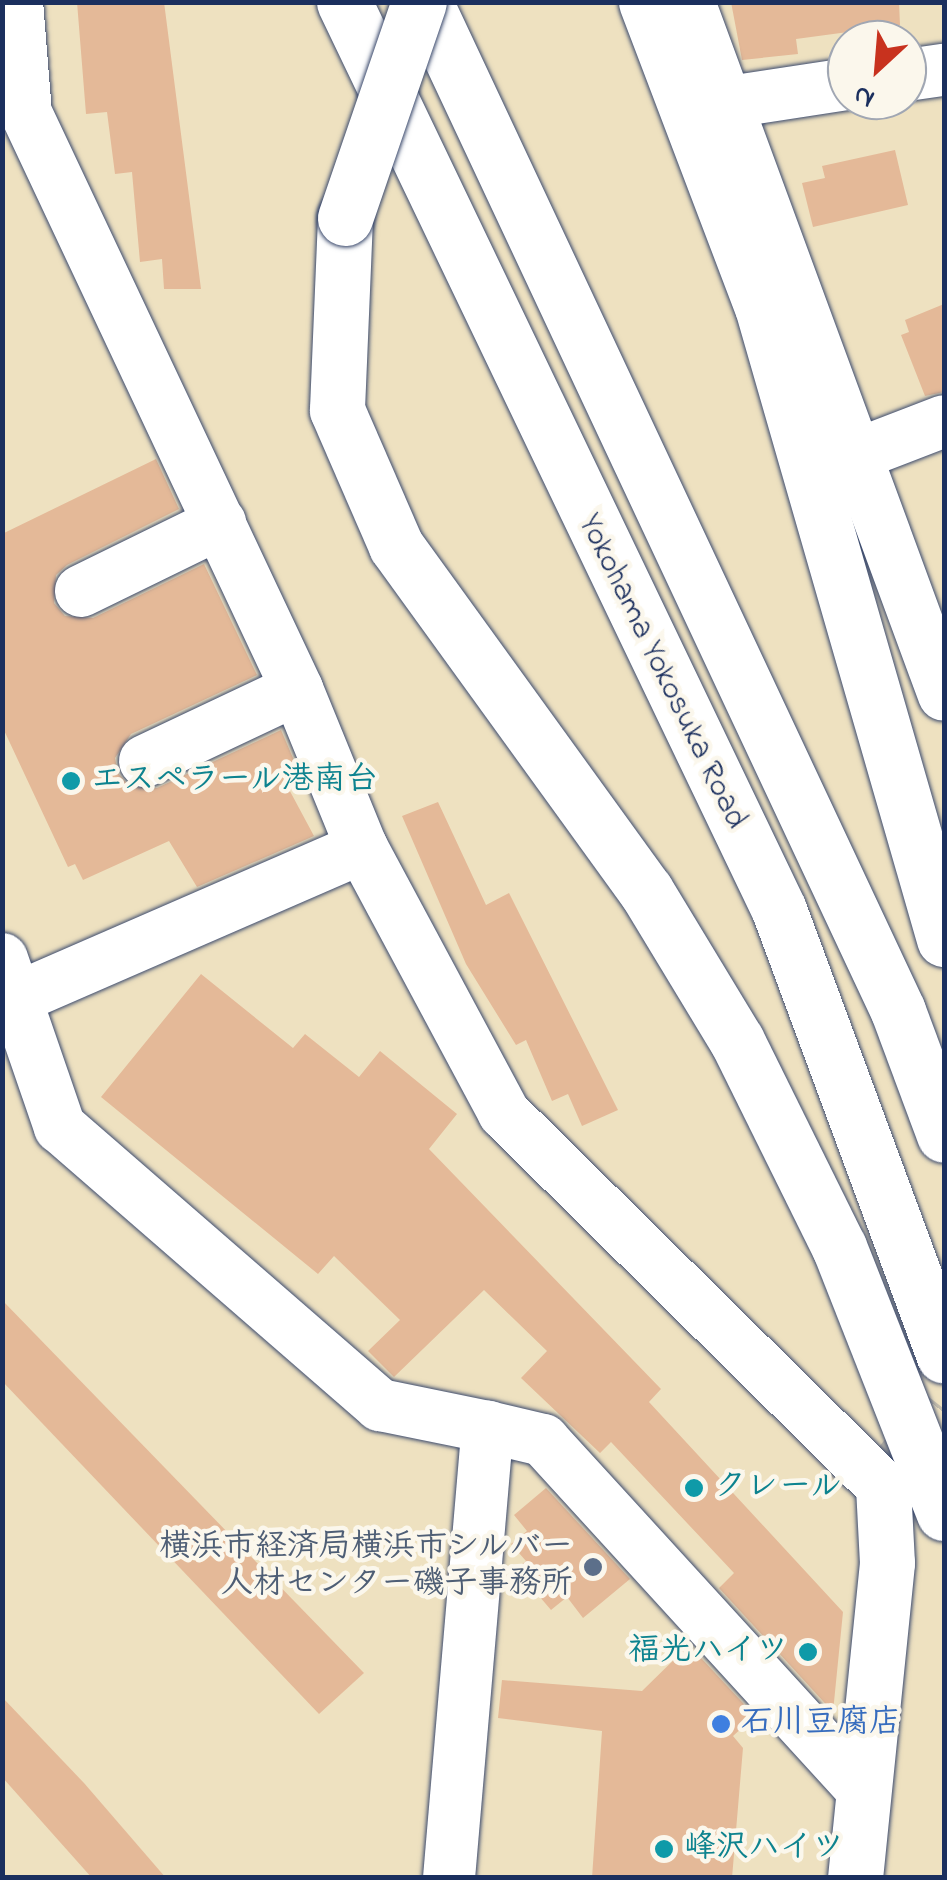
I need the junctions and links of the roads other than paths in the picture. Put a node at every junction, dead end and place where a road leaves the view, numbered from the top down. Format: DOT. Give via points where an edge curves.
graph roads {
  1 [pos="16,2"];
  2 [pos="344,2"];
  3 [pos="422,2"];
  4 [pos="646,2"];
  5 [pos="689,2"];
  6 [pos="827,87"];
  7 [pos="723,103"];
  8 [pos="944,421"];
  9 [pos="856,455"];
  10 [pos="220,523"];
  11 [pos="81,591"];
  12 [pos="297,689"];
  13 [pos="944,696"];
  14 [pos="145,761"];
  15 [pos="362,848"];
  16 [pos="944,939"];
  17 [pos="10,978"];
  18 [pos="944,1135"];
  19 [pos="944,1355"];
  20 [pos="488,1427"];
  21 [pos="883,1487"];
  22 [pos="944,1513"];
  23 [pos="862,1789"];
  24 [pos="450,1878"];
  25 [pos="855,1878"];
  1 -- 10 [label="street" via="26,112"];
  2 -- 19 [label="main road, Yokohama Yokosuka Road" via="779,910"];
  3 -- 18 [label="main road" via="898,1012"];
  3 -- 22 [label="main road, bridge" via="345,218 337,410 396,546 646,891 737,1041 839,1247"];
  4 -- 16 [label="main road" via="762,307"];
  5 -- 7 [label="street"];
  6 -- 7 [label="street"];
  7 -- 9 [label="street"];
  8 -- 9 [label="street"];
  9 -- 13 [label="street"];
  10 -- 11 [label="street"];
  10 -- 12 [label="street"];
  12 -- 14 [label="street"];
  12 -- 15 [label="street"];
  15 -- 17 [label="street"];
  15 -- 21 [label="street" via="504,1113"];
  17 -- 20 [label="street" via="60,1127 380,1404"];
  20 -- 23 [label="street" via="543,1440"];
  20 -- 24 [label="street"];
  21 -- 23 [label="main road" via="887,1563"];
  23 -- 25 [label="main road"];
}
